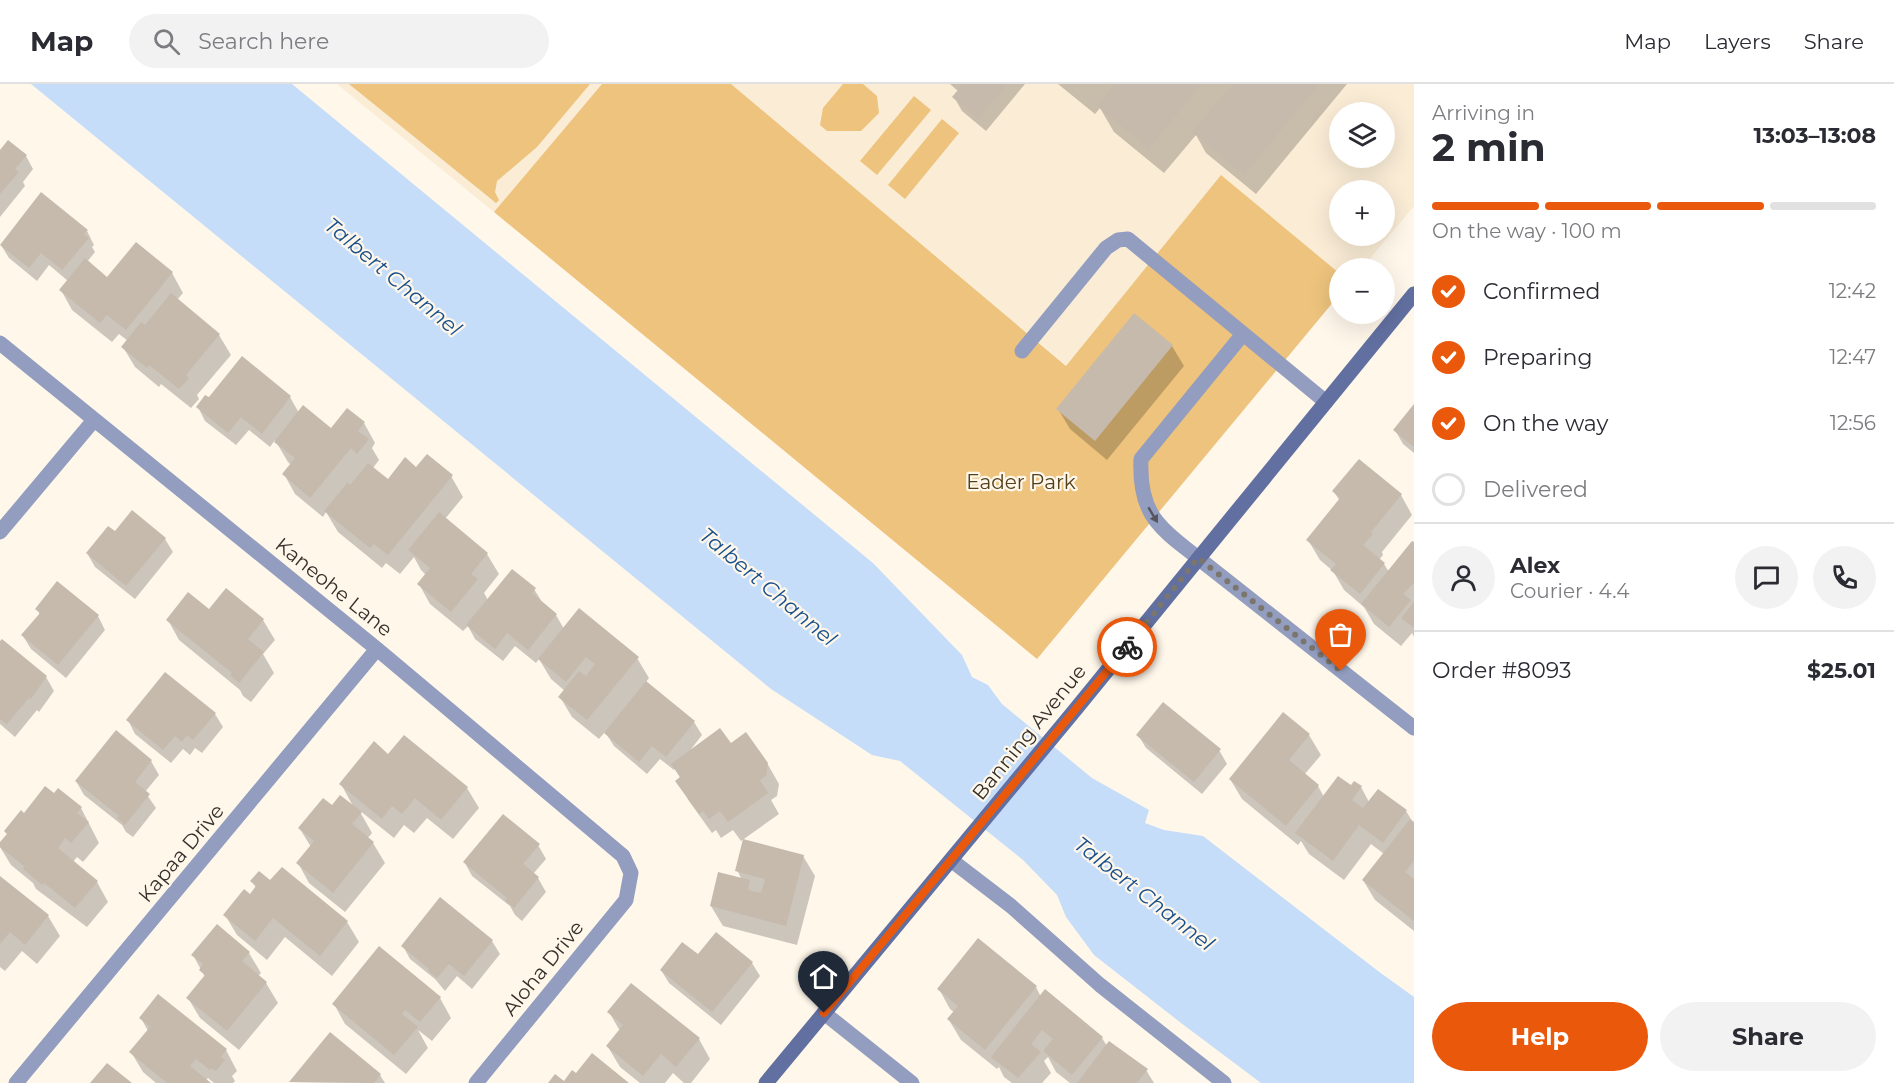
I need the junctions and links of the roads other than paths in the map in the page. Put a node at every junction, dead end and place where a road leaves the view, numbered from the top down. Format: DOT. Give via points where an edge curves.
graph roads {
  1 [pos="1414,294"];
  2 [pos="1243,334"];
  3 [pos="0,343"];
  4 [pos="1022,351"];
  5 [pos="1326,402"];
  6 [pos="94,420"];
  7 [pos="0,532"];
  8 [pos="1198,558"];
  9 [pos="377,649"];
  10 [pos="1414,728"];
  11 [pos="951,860"];
  12 [pos="631,873"];
  13 [pos="824,1013"];
  14 [pos="16,1083"];
  15 [pos="476,1083"];
  16 [pos="766,1083"];
  17 [pos="912,1083"];
  18 [pos="1224,1083"];
  1 -- 5 [label="street, Banning Avenue"];
  2 -- 4 [label="street" via="1128,239 1106,248"];
  2 -- 5 [label="street"];
  2 -- 8 [label="street, one-way" via="1141,459 1146,504 1158,524"];
  3 -- 6 [label="street, Kaneohe Lane"];
  5 -- 8 [label="street, Banning Avenue"];
  6 -- 7 [label="street"];
  6 -- 9 [label="street, Kaneohe Lane"];
  8 -- 10 [label="street"];
  8 -- 11 [label="street, Banning Avenue"];
  9 -- 12 [label="street, Kaneohe Lane" via="623,856"];
  9 -- 14 [label="street, Kapaa Drive"];
  11 -- 13 [label="street, Banning Avenue"];
  11 -- 18 [label="street"];
  12 -- 15 [label="street, Aloha Drive" via="626,900"];
  13 -- 16 [label="street, Banning Avenue"];
  13 -- 17 [label="street"];
}
